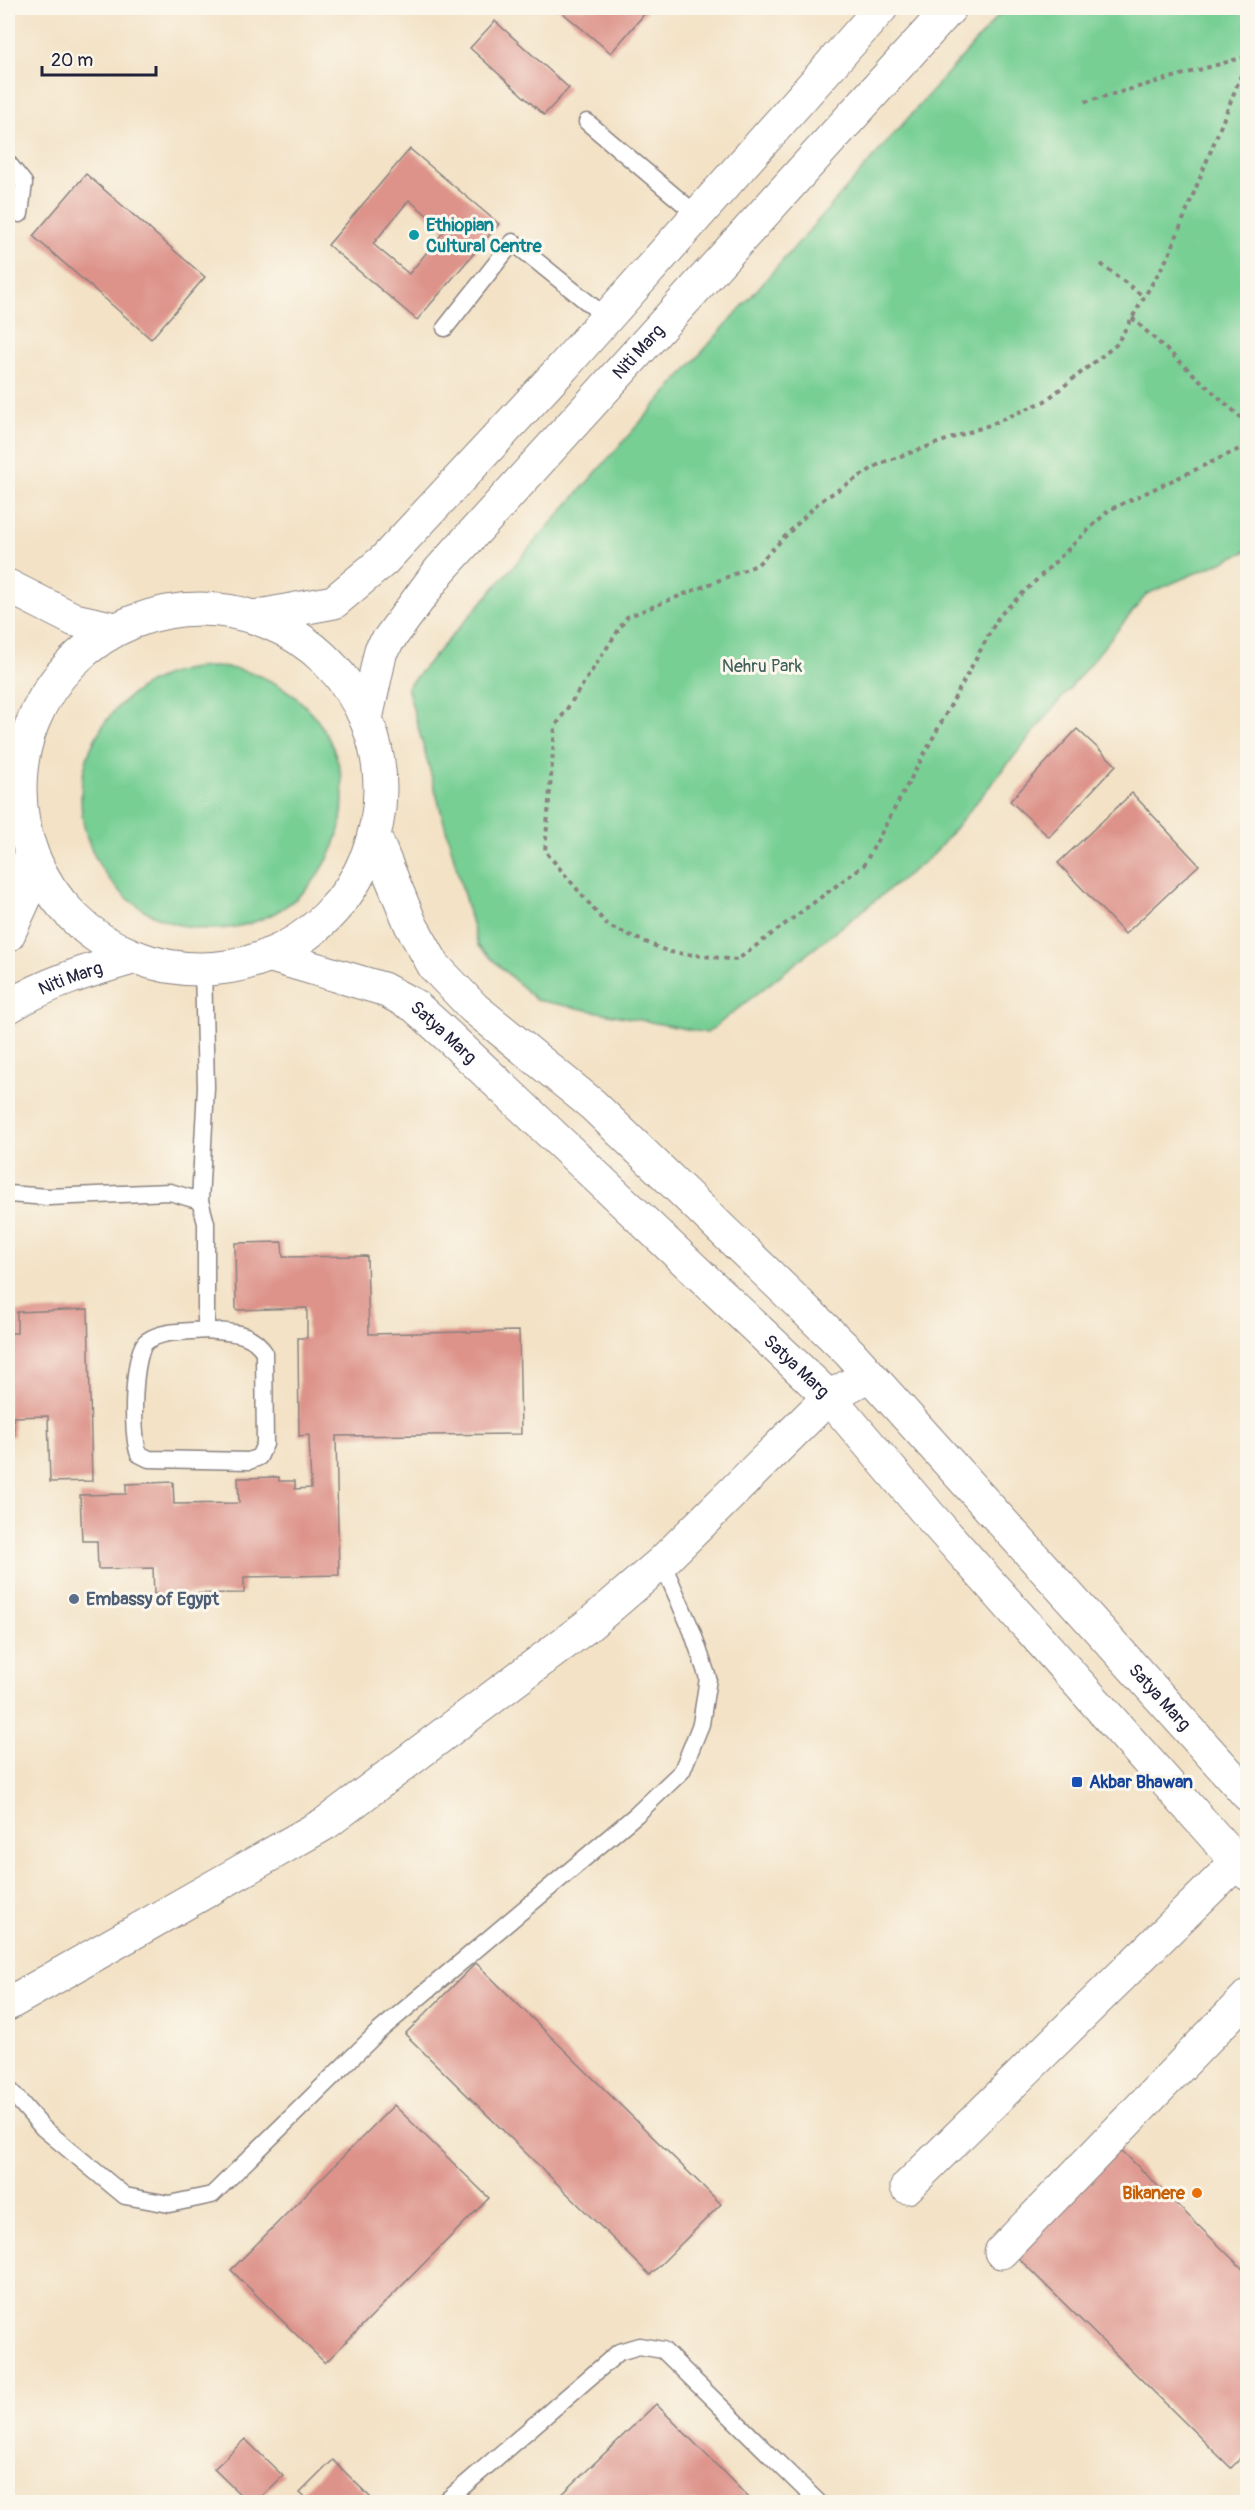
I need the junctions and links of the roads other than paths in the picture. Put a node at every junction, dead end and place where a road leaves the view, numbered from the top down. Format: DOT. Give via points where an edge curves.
graph roads {
  1 [pos="881,8"];
  2 [pos="950,8"];
  3 [pos="587,122"];
  4 [pos="8,163"];
  5 [pos="20,214"];
  6 [pos="697,215"];
  7 [pos="607,318"];
  8 [pos="445,328"];
  9 [pos="8,586"];
  10 [pos="254,617"];
  11 [pos="116,629"];
  12 [pos="366,719"];
  13 [pos="13,777"];
  14 [pos="374,835"];
  15 [pos="30,849"];
  16 [pos="8,934"];
  17 [pos="268,955"];
  18 [pos="136,957"];
  19 [pos="203,969"];
  20 [pos="8,1007"];
  21 [pos="8,1194"];
  22 [pos="200,1201"];
  23 [pos="206,1330"];
  24 [pos="869,1375"];
  25 [pos="829,1397"];
  26 [pos="662,1562"];
  27 [pos="1248,1795"];
  28 [pos="1242,1868"];
  29 [pos="1248,1996"];
  30 [pos="8,2004"];
  31 [pos="8,2088"];
  32 [pos="908,2187"];
  33 [pos="1001,2252"];
  34 [pos="446,2502"];
  35 [pos="818,2502"];
  1 -- 6 [label="street"];
  2 -- 12 [label="street, Niti Marg" via="440,570 381,650"];
  3 -- 6 [label="lane"];
  4 -- 5 [label="lane" via="24,183"];
  6 -- 7 [label="street"];
  7 -- 8 [label="lane" via="513,242"];
  7 -- 10 [label="street" via="384,560 334,602"];
  9 -- 11 [label="street" via="75,620"];
  10 -- 11 [label="street" via="208,609 161,613"];
  10 -- 12 [label="street" via="309,646 332,666"];
  11 -- 13 [label="street" via="70,662 37,708"];
  12 -- 14 [label="street" via="379,764 379,812"];
  13 -- 15 [label="street"];
  14 -- 17 [label="street" via="363,866 346,895 324,920 298,940"];
  14 -- 24 [label="street, Satya Marg" via="411,925 434,966 474,1008 593,1105"];
  15 -- 16 [label="street" via="28,891"];
  15 -- 18 [label="street" via="47,885 71,915 101,940"];
  17 -- 19 [label="street" via="236,965"];
  17 -- 25 [label="street, Satya Marg" via="383,989 415,1006"];
  18 -- 19 [label="street" via="169,966"];
  18 -- 20 [label="street, Niti Marg" via="68,977"];
  19 -- 22 [label="lane" via="206,1086"];
  21 -- 22 [label="lane" via="48,1197 170,1192"];
  22 -- 23 [label="lane" via="206,1223"];
  23 -- 23 [label="lane" via="157,1336 144,1343 139,1354 134,1445 139,1454 149,1459 249,1461 259,1456 265,1444 264,1352 257,1340 246,1334"];
  24 -- 25 [label="street"];
  24 -- 27 [label="street, Satya Marg"];
  25 -- 26 [label="street"];
  25 -- 28 [label="street, Satya Marg" via="928,1515"];
  26 -- 30 [label="street" via="591,1623 326,1823"];
  26 -- 31 [label="lane" via="708,1678 701,1724 682,1771 637,1814 378,2032 212,2195 170,2204 125,2196 43,2128"];
  28 -- 32 [label="street"];
  29 -- 33 [label="street"];
  34 -- 35 [label="lane" via="619,2352 639,2346 663,2350"];
}
